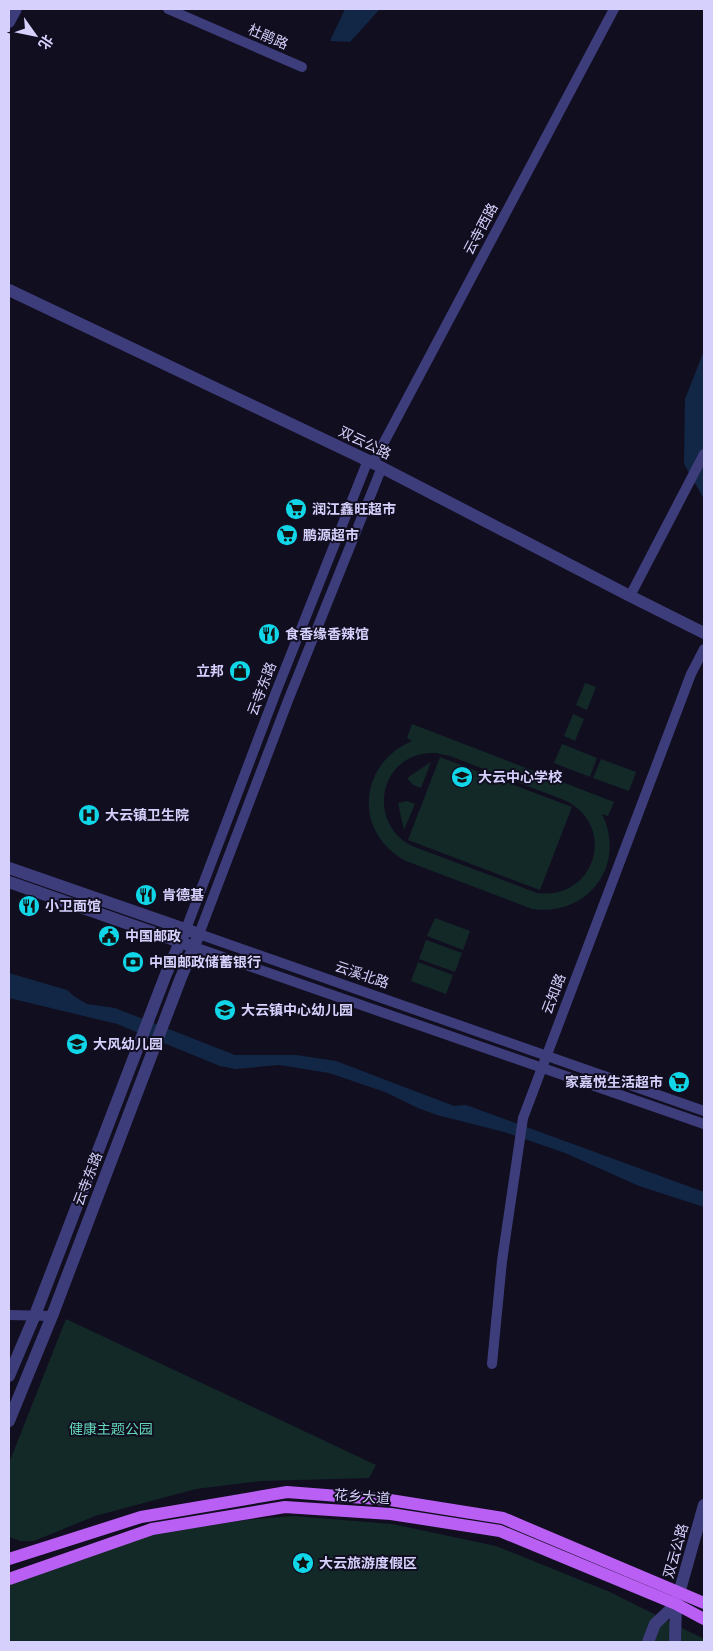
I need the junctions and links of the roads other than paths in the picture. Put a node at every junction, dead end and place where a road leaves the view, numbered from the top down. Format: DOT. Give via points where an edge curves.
graph roads {
  1 [pos="16,9"];
  2 [pos="168,9"];
  3 [pos="614,9"];
  4 [pos="9,22"];
  5 [pos="302,66"];
  6 [pos="9,290"];
  7 [pos="704,454"];
  8 [pos="374,464"];
  9 [pos="630,596"];
  10 [pos="704,633"];
  11 [pos="704,649"];
  12 [pos="9,868"];
  13 [pos="9,882"];
  14 [pos="186,929"];
  15 [pos="199,934"];
  16 [pos="180,942"];
  17 [pos="194,947"];
  18 [pos="545,1055"];
  19 [pos="541,1067"];
  20 [pos="704,1111"];
  21 [pos="704,1124"];
  22 [pos="9,1315"];
  23 [pos="35,1316"];
  24 [pos="52,1316"];
  25 [pos="492,1364"];
  26 [pos="9,1376"];
  27 [pos="9,1421"];
  28 [pos="704,1505"];
  29 [pos="12,1556"];
  30 [pos="9,1578"];
  31 [pos="680,1592"];
  32 [pos="704,1603"];
  33 [pos="676,1604"];
  34 [pos="704,1619"];
  35 [pos="648,1642"];
  36 [pos="675,1642"];
  1 -- 4 [label="street"];
  2 -- 5 [label="street, 杜鹃路"];
  3 -- 8 [label="street, 云寺西路"];
  6 -- 8 [label="street, 双云公路"];
  7 -- 9 [label="street"];
  8 -- 9 [label="street, 双云公路"];
  8 -- 14 [label="street, 云寺东路"];
  8 -- 15 [label="street, 云寺东路"];
  9 -- 10 [label="street, 双云公路"];
  11 -- 18 [label="street, 云知路" via="691,674"];
  12 -- 14 [label="street, 云溪北路"];
  13 -- 16 [label="street, 云溪北路"];
  14 -- 15 [label="street, 云溪北路"];
  14 -- 16 [label="street, 云寺东路"];
  15 -- 17 [label="street, 云寺东路"];
  15 -- 18 [label="street, 云溪北路"];
  16 -- 17 [label="street, 云溪北路"];
  16 -- 23 [label="street, 云寺东路"];
  17 -- 19 [label="street, 云溪北路"];
  17 -- 24 [label="street, 云寺东路"];
  18 -- 19 [label="street, 云知路"];
  18 -- 20 [label="street, 云溪北路"];
  19 -- 21 [label="street, 云溪北路"];
  19 -- 25 [label="street, 云知路" via="522,1118 502,1261"];
  22 -- 23 [label="street"];
  23 -- 24 [label="street"];
  23 -- 26 [label="street, 云寺东路"];
  24 -- 27 [label="street, 云寺东路"];
  28 -- 31 [label="street, 双云公路"];
  29 -- 31 [label="main road, 花乡大道" via="141,1517 287,1492 390,1500 503,1518"];
  30 -- 33 [label="main road, 花乡大道" via="152,1529 285,1507 390,1514 500,1531"];
  31 -- 32 [label="main road, 花乡大道"];
  31 -- 33 [label="street, 双云公路"];
  33 -- 34 [label="main road, 花乡大道"];
  33 -- 35 [label="street, 双云公路" via="655,1624"];
  33 -- 36 [label="street, 双云公路"];
}
